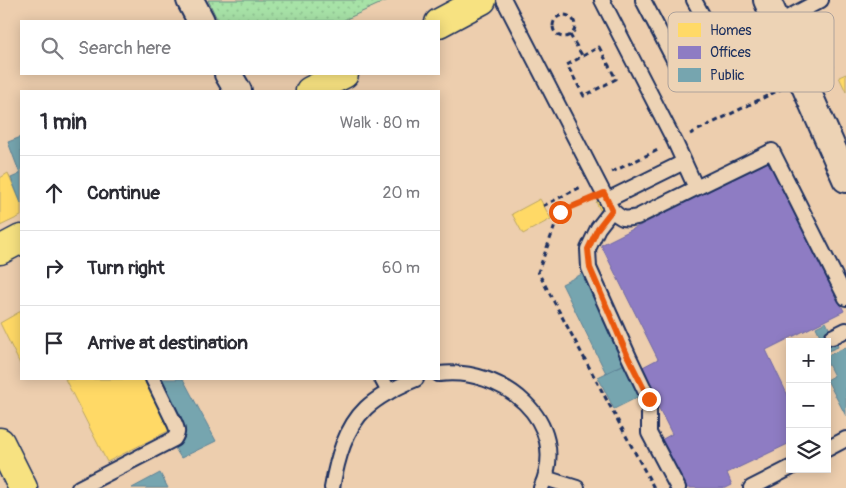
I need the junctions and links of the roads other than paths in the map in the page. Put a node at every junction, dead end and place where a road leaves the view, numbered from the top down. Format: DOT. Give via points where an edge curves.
graph roads {
  1 [pos="190,0"];
  2 [pos="504,0"];
  3 [pos="602,0"];
  4 [pos="643,0"];
  5 [pos="694,0"];
  6 [pos="767,0"];
  7 [pos="821,0"];
  8 [pos="468,3"];
  9 [pos="803,6"];
  10 [pos="700,12"];
  11 [pos="772,12"];
  12 [pos="200,20"];
  13 [pos="440,22"];
  14 [pos="668,48"];
  15 [pos="229,75"];
  16 [pos="342,75"];
  17 [pos="237,90"];
  18 [pos="312,90"];
  19 [pos="808,92"];
  20 [pos="684,162"];
  21 [pos="846,179"];
  22 [pos="696,188"];
  23 [pos="608,201"];
  24 [pos="20,240"];
  25 [pos="0,250"];
  26 [pos="846,298"];
  27 [pos="846,330"];
  28 [pos="832,337"];
  29 [pos="440,374"];
  30 [pos="154,380"];
  31 [pos="383,380"];
  32 [pos="414,380"];
  33 [pos="389,392"];
  34 [pos="846,439"];
  35 [pos="0,442"];
  36 [pos="831,446"];
  37 [pos="786,470"];
  38 [pos="13,479"];
  39 [pos="543,483"];
  40 [pos="79,488"];
  41 [pos="332,488"];
  42 [pos="577,488"];
  43 [pos="678,488"];
  44 [pos="751,488"];
  1 -- 12 [label="street"];
  2 -- 23 [label="lane"];
  3 -- 20 [label="lane"];
  4 -- 14 [label="lane"];
  5 -- 10 [label="lane"];
  6 -- 11 [label="street"];
  7 -- 9 [label="lane"];
  8 -- 13 [label="main road"];
  15 -- 17 [label="street"];
  16 -- 18 [label="main road"];
  19 -- 21 [label="street"];
  20 -- 22 [label="lane"];
  20 -- 23 [label="lane"];
  22 -- 23 [label="lane" via="626,219 618,216"];
  22 -- 26 [label="lane" via="772,151"];
  23 -- 43 [label="lane" via="588,249 590,268 649,399 649,433"];
  24 -- 25 [label="main road"];
  27 -- 28 [label="lane"];
  29 -- 39 [label="lane" via="459,373 487,379 528,406 541,424 548,443"];
  30 -- 40 [label="lane" via="176,424 178,432 174,439"];
  31 -- 33 [label="lane"];
  32 -- 33 [label="lane"];
  33 -- 41 [label="lane" via="367,408 352,426"];
  34 -- 36 [label="lane"];
  35 -- 38 [label="main road"];
  37 -- 44 [label="lane"];
  39 -- 42 [label="lane"];
}
